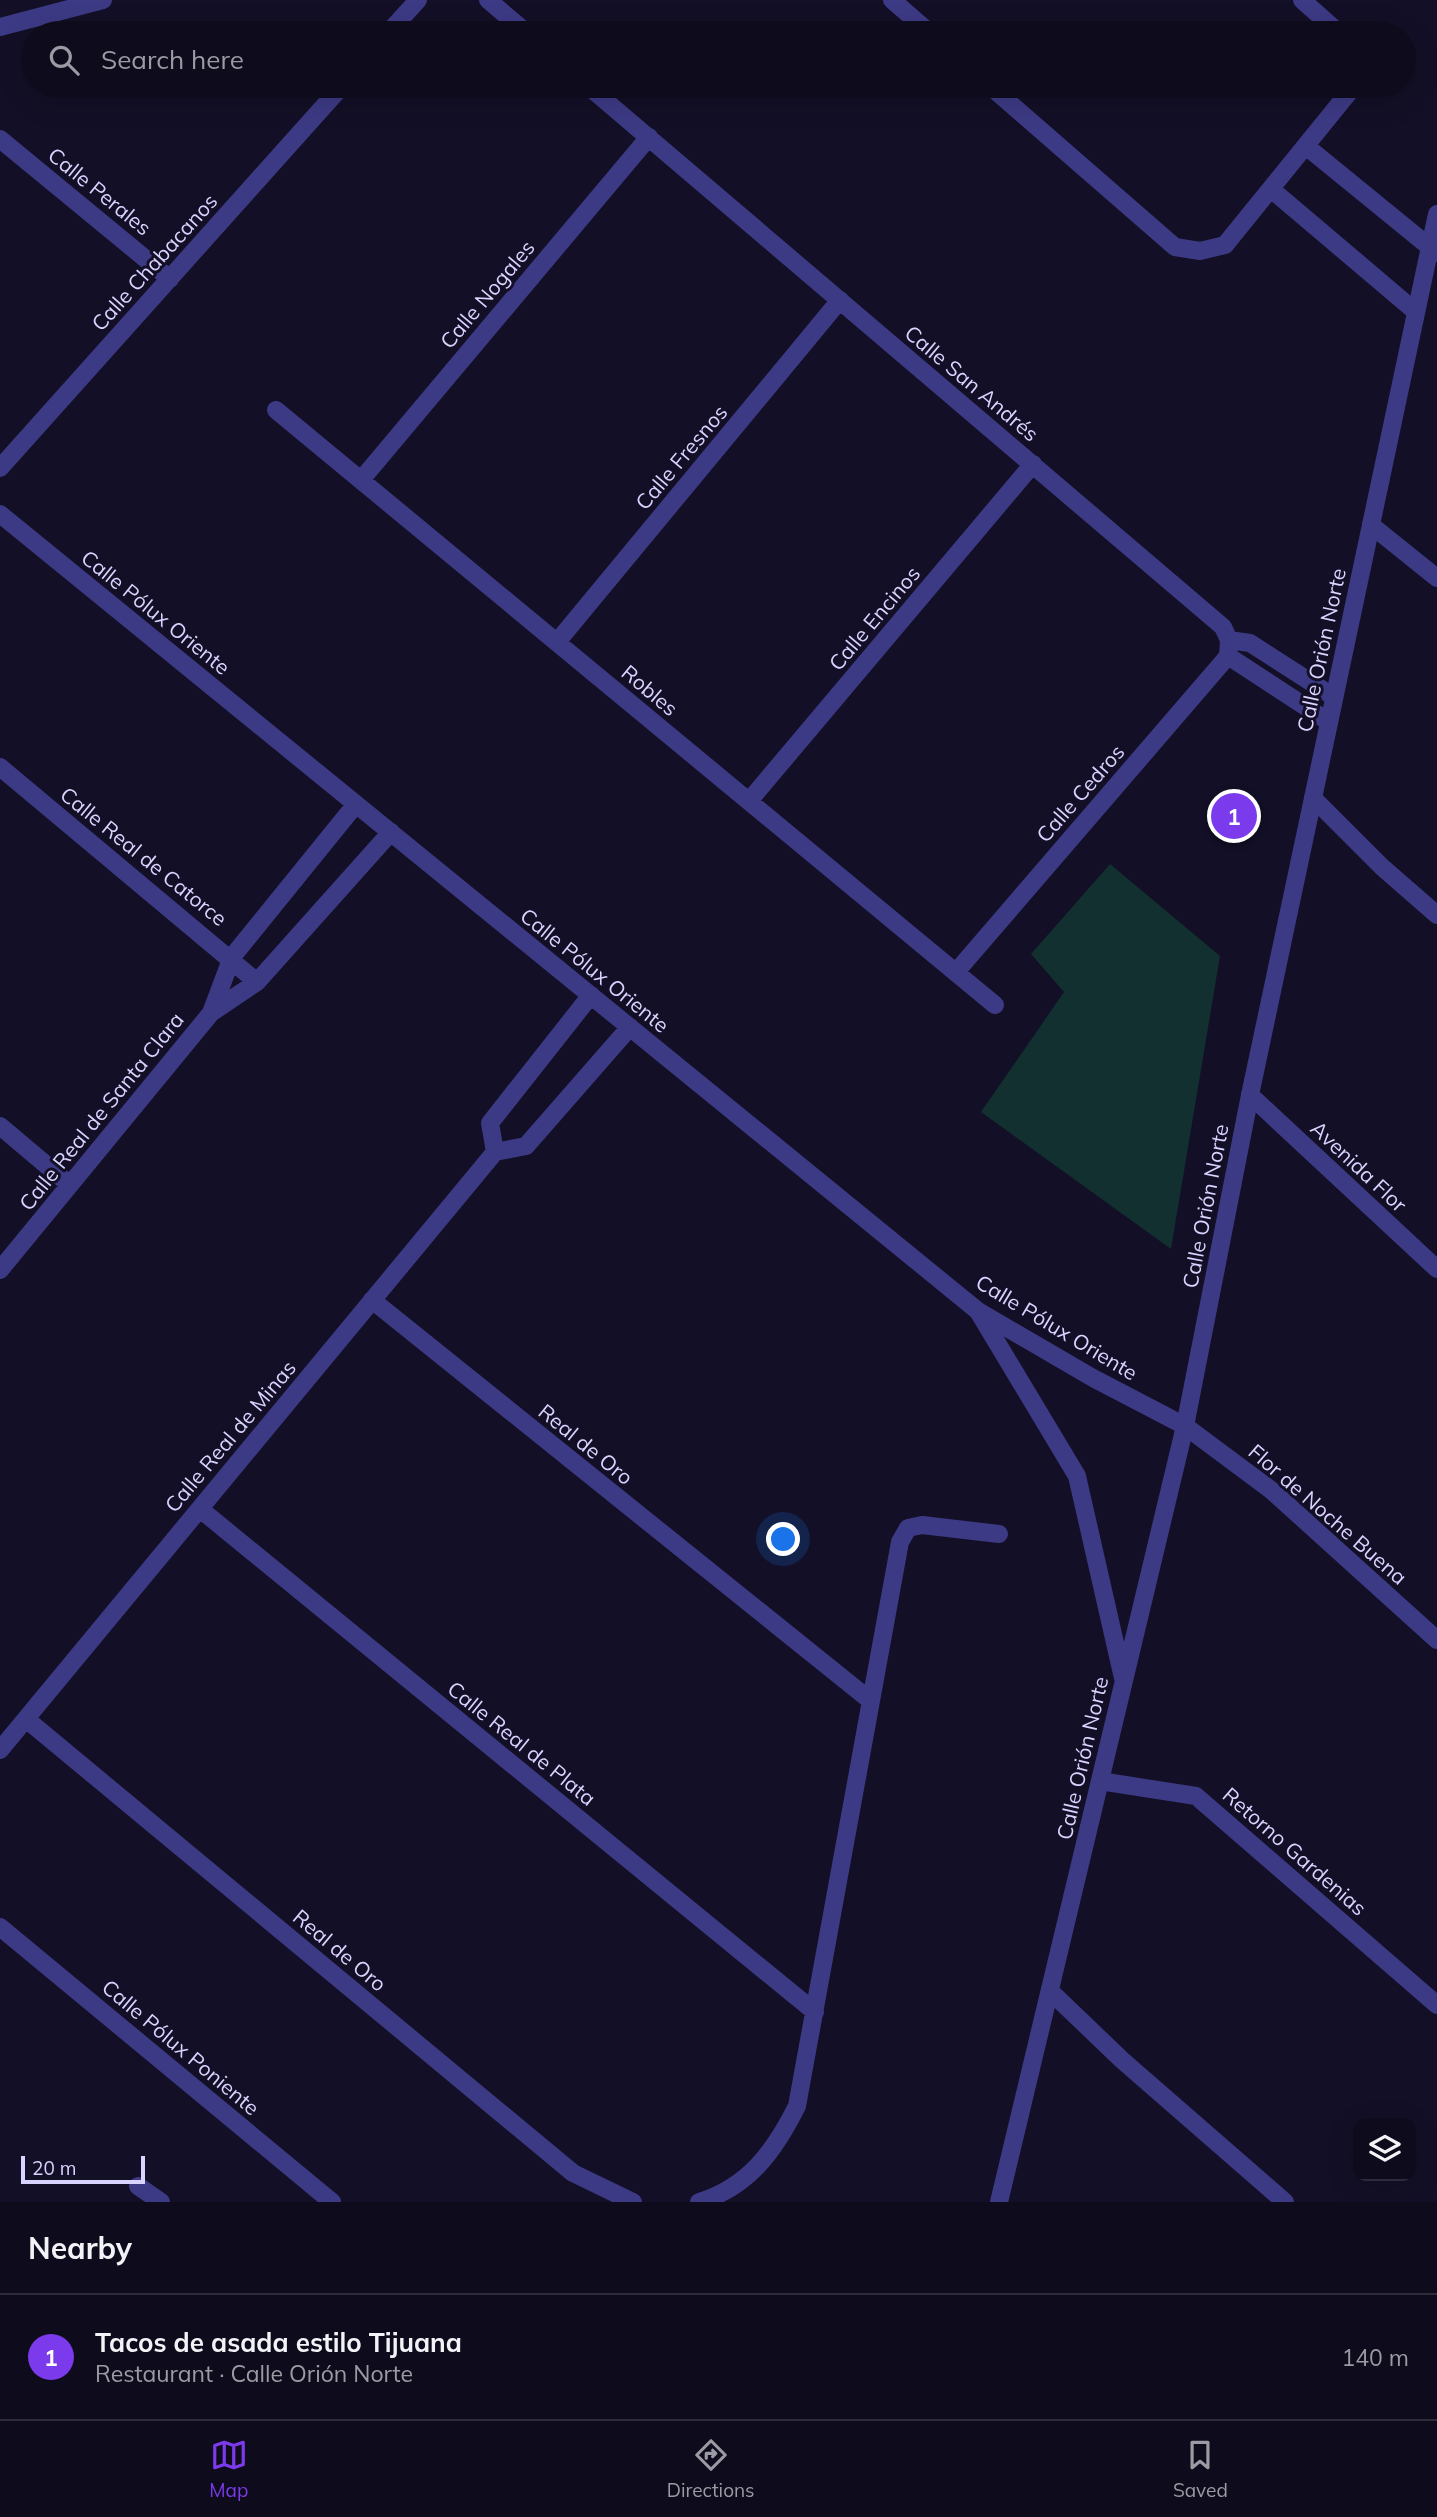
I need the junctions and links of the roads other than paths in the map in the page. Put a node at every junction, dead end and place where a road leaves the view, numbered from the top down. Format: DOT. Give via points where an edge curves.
graph roads {
  1 [pos="103,0"];
  2 [pos="418,0"];
  3 [pos="488,0"];
  4 [pos="892,0"];
  5 [pos="1302,0"];
  6 [pos="21,21"];
  7 [pos="23,21"];
  8 [pos="399,21"];
  9 [pos="513,21"];
  10 [pos="916,21"];
  11 [pos="1326,21"];
  12 [pos="0,27"];
  13 [pos="331,98"];
  14 [pos="602,98"];
  15 [pos="1004,98"];
  16 [pos="1347,98"];
  17 [pos="649,137"];
  18 [pos="0,139"];
  19 [pos="1307,147"];
  20 [pos="1271,189"];
  21 [pos="1437,214"];
  22 [pos="1433,251"];
  23 [pos="170,279"];
  24 [pos="840,300"];
  25 [pos="1416,312"];
  26 [pos="276,410"];
  27 [pos="1032,464"];
  28 [pos="0,468"];
  29 [pos="361,480"];
  30 [pos="0,514"];
  31 [pos="1371,525"];
  32 [pos="1437,578"];
  33 [pos="557,642"];
  34 [pos="1228,648"];
  35 [pos="1334,697"];
  36 [pos="1329,722"];
  37 [pos="0,767"];
  38 [pos="1313,798"];
  39 [pos="749,801"];
  40 [pos="356,804"];
  41 [pos="391,832"];
  42 [pos="1437,915"];
  43 [pos="232,957"];
  44 [pos="956,972"];
  45 [pos="257,982"];
  46 [pos="591,995"];
  47 [pos="995,1005"];
  48 [pos="211,1013"];
  49 [pos="630,1027"];
  50 [pos="1250,1095"];
  51 [pos="0,1126"];
  52 [pos="495,1152"];
  53 [pos="70,1185"];
  54 [pos="1437,1269"];
  55 [pos="0,1270"];
  56 [pos="372,1300"];
  57 [pos="978,1311"];
  58 [pos="1185,1426"];
  59 [pos="200,1508"];
  60 [pos="999,1534"];
  61 [pos="1437,1640"];
  62 [pos="1124,1681"];
  63 [pos="871,1701"];
  64 [pos="26,1719"];
  65 [pos="0,1750"];
  66 [pos="1100,1781"];
  67 [pos="0,1927"];
  68 [pos="1050,1991"];
  69 [pos="1437,2004"];
  70 [pos="815,2012"];
  71 [pos="138,2186"];
  72 [pos="161,2202"];
  73 [pos="332,2202"];
  74 [pos="633,2202"];
  75 [pos="699,2202"];
  76 [pos="999,2202"];
  77 [pos="1285,2202"];
  1 -- 7 [label="street"];
  2 -- 8 [label="street"];
  3 -- 9 [label="street"];
  4 -- 10 [label="street"];
  5 -- 11 [label="street"];
  6 -- 12 [label="street"];
  13 -- 23 [label="street, Calle Chabacanos"];
  14 -- 17 [label="street, Calle San Andrés"];
  15 -- 20 [label="street" via="1175,247 1200,251 1225,245"];
  16 -- 19 [label="street"];
  17 -- 24 [label="street, Calle San Andrés"];
  17 -- 29 [label="street, Calle Nogales"];
  18 -- 23 [label="street, Calle Perales"];
  19 -- 20 [label="street"];
  19 -- 22 [label="street"];
  20 -- 25 [label="street"];
  21 -- 22 [label="street, Calle Orión Norte"];
  22 -- 25 [label="street, Calle Orión Norte"];
  23 -- 28 [label="street, Calle Chabacanos"];
  24 -- 27 [label="street, Calle San Andrés"];
  24 -- 33 [label="street, Calle Fresnos"];
  25 -- 31 [label="street, Calle Orión Norte"];
  26 -- 29 [label="street, Robles"];
  27 -- 34 [label="street, Calle San Andrés" via="1223,627"];
  27 -- 39 [label="street, Calle Encinos"];
  29 -- 33 [label="street, Robles"];
  30 -- 40 [label="street, Calle Pólux Oriente"];
  31 -- 32 [label="street"];
  31 -- 35 [label="street, Calle Orión Norte"];
  33 -- 39 [label="street, Robles"];
  34 -- 35 [label="street" via="1250,643"];
  34 -- 36 [label="street, Calle San Andrés"];
  34 -- 44 [label="street, Calle Cedros"];
  35 -- 36 [label="street, Calle Orión Norte"];
  36 -- 38 [label="street, Calle Orión Norte"];
  37 -- 43 [label="street, Calle Real de Catorce"];
  38 -- 42 [label="street" via="1381,867"];
  38 -- 50 [label="street, Calle Orión Norte"];
  39 -- 44 [label="street, Robles"];
  40 -- 41 [label="street, Calle Pólux Oriente"];
  40 -- 43 [label="street, Calle Real de Santa Clara"];
  41 -- 45 [label="street, Calle Real de Santa Clara"];
  41 -- 46 [label="street, Calle Pólux Oriente"];
  43 -- 45 [label="street, Calle Real de Catorce"];
  43 -- 48 [label="street, Calle Real de Santa Clara"];
  44 -- 47 [label="street, Robles"];
  45 -- 48 [label="street, Calle Real de Santa Clara"];
  46 -- 49 [label="street, Calle Pólux Oriente"];
  46 -- 52 [label="street" via="490,1123"];
  48 -- 53 [label="street, Calle Real de Santa Clara"];
  49 -- 52 [label="street" via="526,1146"];
  49 -- 57 [label="street, Calle Pólux Oriente"];
  50 -- 54 [label="street, Avenida Flor"];
  50 -- 58 [label="street, Calle Orión Norte"];
  51 -- 53 [label="street"];
  52 -- 56 [label="street, Calle Real de Minas"];
  53 -- 55 [label="street, Calle Real de Santa Clara"];
  56 -- 59 [label="street, Calle Real de Minas"];
  56 -- 63 [label="street, Real de Oro"];
  57 -- 58 [label="street, Calle Pólux Oriente"];
  57 -- 62 [label="street" via="1077,1476"];
  58 -- 61 [label="street, Flor de Noche Buena" via="1270,1490"];
  58 -- 62 [label="street, Calle Orión Norte"];
  59 -- 64 [label="street, Calle Real de Minas"];
  59 -- 70 [label="street, Calle Real de Plata"];
  60 -- 63 [label="street" via="922,1525 908,1528 900,1542"];
  62 -- 66 [label="street, Calle Orión Norte"];
  63 -- 70 [label="street"];
  64 -- 65 [label="street, Calle Real de Minas"];
  64 -- 74 [label="street, Real de Oro" via="572,2173"];
  66 -- 68 [label="street, Calle Orión Norte"];
  66 -- 69 [label="street, Retorno Gardenias" via="1196,1796"];
  67 -- 73 [label="street, Calle Pólux Poniente"];
  68 -- 76 [label="street, Calle Orión Norte"];
  68 -- 77 [label="street"];
  70 -- 75 [label="street" via="797,2106 778,2144 754,2173 717,2197"];
  71 -- 72 [label="street"];
}
